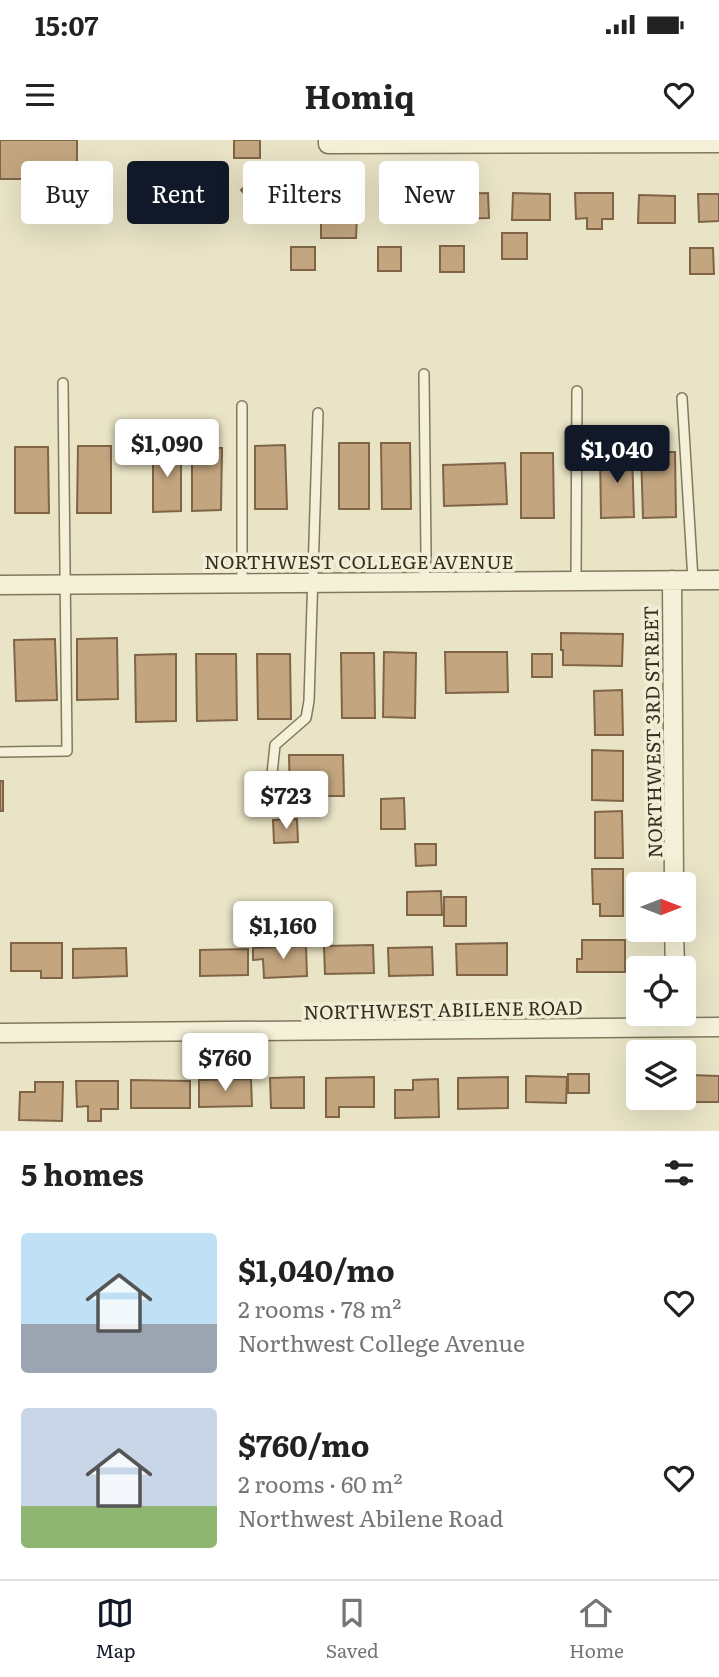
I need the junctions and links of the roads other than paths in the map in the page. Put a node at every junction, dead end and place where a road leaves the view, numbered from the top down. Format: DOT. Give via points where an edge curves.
graph roads {
  1 [pos="328,142"];
  2 [pos="719,144"];
  3 [pos="424,374"];
  4 [pos="63,383"];
  5 [pos="577,391"];
  6 [pos="682,398"];
  7 [pos="242,407"];
  8 [pos="318,412"];
  9 [pos="672,580"];
  10 [pos="693,580"];
  11 [pos="719,580"];
  12 [pos="576,581"];
  13 [pos="314,582"];
  14 [pos="424,582"];
  15 [pos="242,583"];
  16 [pos="0,584"];
  17 [pos="65,584"];
  18 [pos="0,752"];
  19 [pos="272,774"];
  20 [pos="674,872"];
  21 [pos="626,1022"];
  22 [pos="696,1024"];
  23 [pos="719,1027"];
  24 [pos="0,1033"];
  1 -- 2 [label="street"];
  3 -- 14 [label="lane"];
  4 -- 17 [label="lane"];
  5 -- 12 [label="lane"];
  6 -- 10 [label="lane"];
  7 -- 15 [label="lane"];
  8 -- 13 [label="lane"];
  9 -- 10 [label="street, NORTHWEST COLLEGE AVENUE"];
  9 -- 12 [label="street, NORTHWEST COLLEGE AVENUE"];
  9 -- 20 [label="street, NORTHWEST 3RD STREET"];
  10 -- 11 [label="street, NORTHWEST COLLEGE AVENUE"];
  12 -- 14 [label="street, NORTHWEST COLLEGE AVENUE"];
  13 -- 14 [label="street, NORTHWEST COLLEGE AVENUE"];
  13 -- 15 [label="street, NORTHWEST COLLEGE AVENUE"];
  13 -- 19 [label="lane" via="306,718 275,745"];
  15 -- 17 [label="street, NORTHWEST COLLEGE AVENUE"];
  16 -- 17 [label="street, NORTHWEST COLLEGE AVENUE"];
  17 -- 18 [label="lane" via="67,751"];
  21 -- 24 [label="street, NORTHWEST ABILENE ROAD"];
  22 -- 23 [label="street, NORTHWEST ABILENE ROAD"];
}
